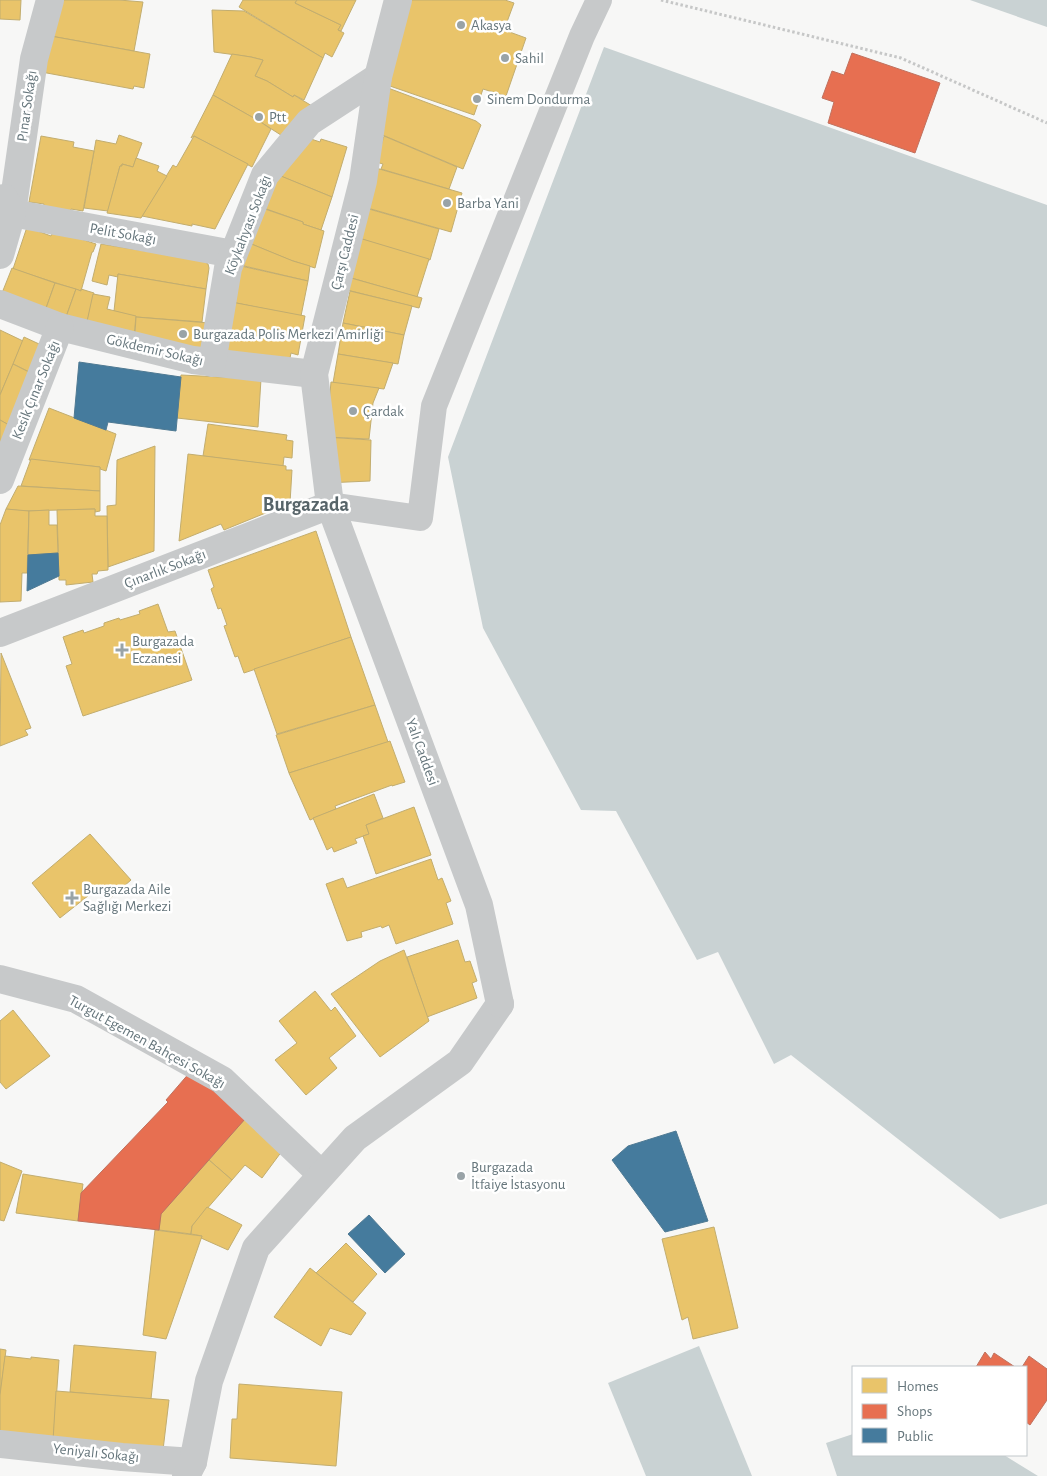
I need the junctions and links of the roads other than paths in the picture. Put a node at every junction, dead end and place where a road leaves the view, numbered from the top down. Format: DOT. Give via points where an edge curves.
graph roads {
  1 [pos="50,0"];
  2 [pos="398,0"];
  3 [pos="599,0"];
  4 [pos="378,77"];
  5 [pos="6,202"];
  6 [pos="234,254"];
  7 [pos="0,255"];
  8 [pos="0,304"];
  9 [pos="60,328"];
  10 [pos="212,363"];
  11 [pos="314,374"];
  12 [pos="0,480"];
  13 [pos="330,504"];
  14 [pos="0,632"];
  15 [pos="0,979"];
  16 [pos="322,1174"];
  17 [pos="0,1444"];
  18 [pos="190,1469"];
  1 -- 5 [label="street, Pınar Sokağı" via="34,59"];
  2 -- 4 [label="street, Çarşı Caddesi"];
  3 -- 13 [label="street" via="434,406 420,518"];
  4 -- 6 [label="street, Köykahyası Sokağı" via="309,122 265,175"];
  4 -- 11 [label="street, Çarşı Caddesi" via="363,181"];
  5 -- 6 [label="street, Pelit Sokağı"];
  5 -- 7 [label="street, Pınar Sokağı"];
  6 -- 10 [label="street, Köykahyası Sokağı" via="228,268"];
  8 -- 9 [label="street, Gökdemir Sokağı"];
  9 -- 10 [label="street, Gökdemir Sokağı"];
  9 -- 12 [label="street, Kesik Çınar Sokağı"];
  10 -- 11 [label="street, Gökdemir Sokağı"];
  11 -- 13 [label="street, Çarşı Caddesi"];
  13 -- 14 [label="street, Çınarlık Sokağı"];
  13 -- 16 [label="street, Yalı Caddesi" via="479,905 500,1004 460,1062 355,1138"];
  15 -- 16 [label="street, Turgut Egemen Bahçesi Sokağı" via="76,999 222,1080"];
  16 -- 18 [label="street" via="256,1248 209,1381"];
  17 -- 18 [label="street, Yeniyalı Sokağı" via="122,1457"];
}
